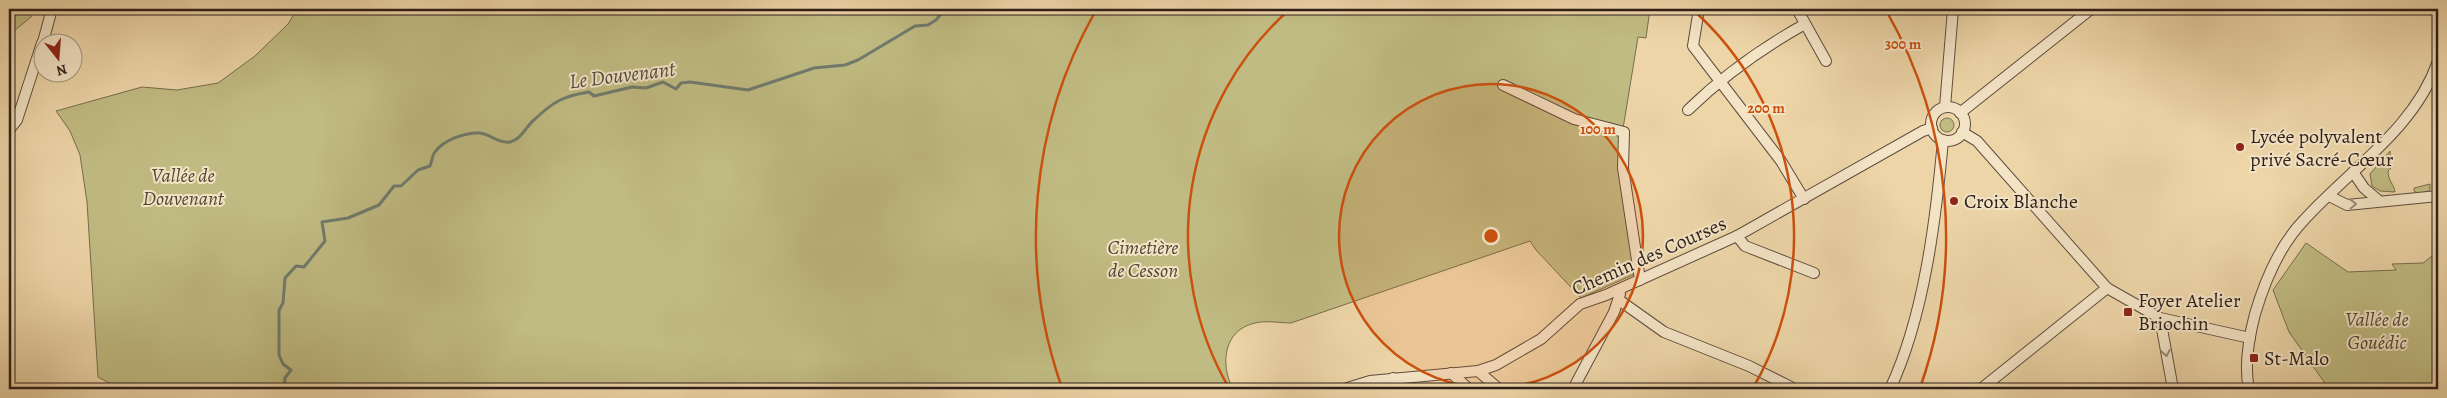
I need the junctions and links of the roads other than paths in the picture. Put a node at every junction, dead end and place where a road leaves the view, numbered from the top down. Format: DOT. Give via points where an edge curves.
graph roads {
  1 [pos="52,9"];
  2 [pos="1699,9"];
  3 [pos="1796,9"];
  4 [pos="1953,9"];
  5 [pos="2091,9"];
  6 [pos="1805,24"];
  7 [pos="46,32"];
  8 [pos="1826,61"];
  9 [pos="2438,61"];
  10 [pos="32,76"];
  11 [pos="1719,82"];
  12 [pos="1503,85"];
  13 [pos="1945,107"];
  14 [pos="1688,110"];
  15 [pos="1960,113"];
  16 [pos="1932,128"];
  17 [pos="9,130"];
  18 [pos="1962,132"];
  19 [pos="1943,140"];
  20 [pos="2353,172"];
  21 [pos="2329,196"];
  22 [pos="2438,196"];
  23 [pos="1804,199"];
  24 [pos="2378,200"];
  25 [pos="1737,236"];
  26 [pos="1814,273"];
  27 [pos="1640,280"];
  28 [pos="2107,288"];
  29 [pos="1619,295"];
  30 [pos="2160,318"];
  31 [pos="2250,338"];
  32 [pos="1478,371"];
  33 [pos="1451,373"];
  34 [pos="1393,378"];
  35 [pos="1495,387"];
  36 [pos="1344,389"];
  37 [pos="1382,389"];
  38 [pos="1469,389"];
  39 [pos="1573,389"];
  40 [pos="1796,389"];
  41 [pos="1890,389"];
  42 [pos="1981,389"];
  43 [pos="2173,389"];
  44 [pos="2248,389"];
  1 -- 7 [label="street"];
  2 -- 11 [label="street" via="1693,46"];
  3 -- 6 [label="street"];
  4 -- 13 [label="street"];
  5 -- 15 [label="street"];
  6 -- 8 [label="street"];
  6 -- 11 [label="street" via="1768,44"];
  9 -- 20 [label="street" via="2398,128"];
  10 -- 17 [label="street" via="17,120"];
  11 -- 14 [label="street"];
  11 -- 23 [label="street" via="1781,161"];
  12 -- 27 [label="street" via="1574,119 1624,132 1623,168"];
  13 -- 15 [label="street"];
  13 -- 16 [label="street" via="1934,115"];
  15 -- 18 [label="street" via="1964,124"];
  16 -- 19 [label="street"];
  16 -- 23 [label="street, Chemin des Courses" via="1923,130"];
  18 -- 19 [label="street" via="1952,140"];
  18 -- 28 [label="street" via="1977,141"];
  19 -- 41 [label="street" via="1926,264 1906,350"];
  20 -- 21 [label="street"];
  20 -- 24 [label="street"];
  21 -- 24 [label="street, one-way" via="2346,205"];
  21 -- 31 [label="street" via="2286,243 2258,302"];
  22 -- 24 [label="street"];
  23 -- 25 [label="street, Chemin des Courses"];
  25 -- 26 [label="street" via="1745,246"];
  25 -- 27 [label="street, Chemin des Courses"];
  27 -- 29 [label="street, Chemin des Courses"];
  28 -- 30 [label="street"];
  28 -- 42 [label="street"];
  29 -- 32 [label="street, Chemin des Courses" via="1580,304 1541,339 1512,358"];
  29 -- 39 [label="street"];
  29 -- 40 [label="street" via="1664,332"];
  30 -- 31 [label="street"];
  30 -- 43 [label="street, one-way"];
  31 -- 44 [label="street"];
  32 -- 33 [label="street, Chemin des Courses"];
  32 -- 35 [label="street"];
  33 -- 34 [label="street, Chemin des Courses"];
  33 -- 38 [label="street"];
  34 -- 36 [label="street, Chemin des Courses"];
  34 -- 37 [label="street"];
}
